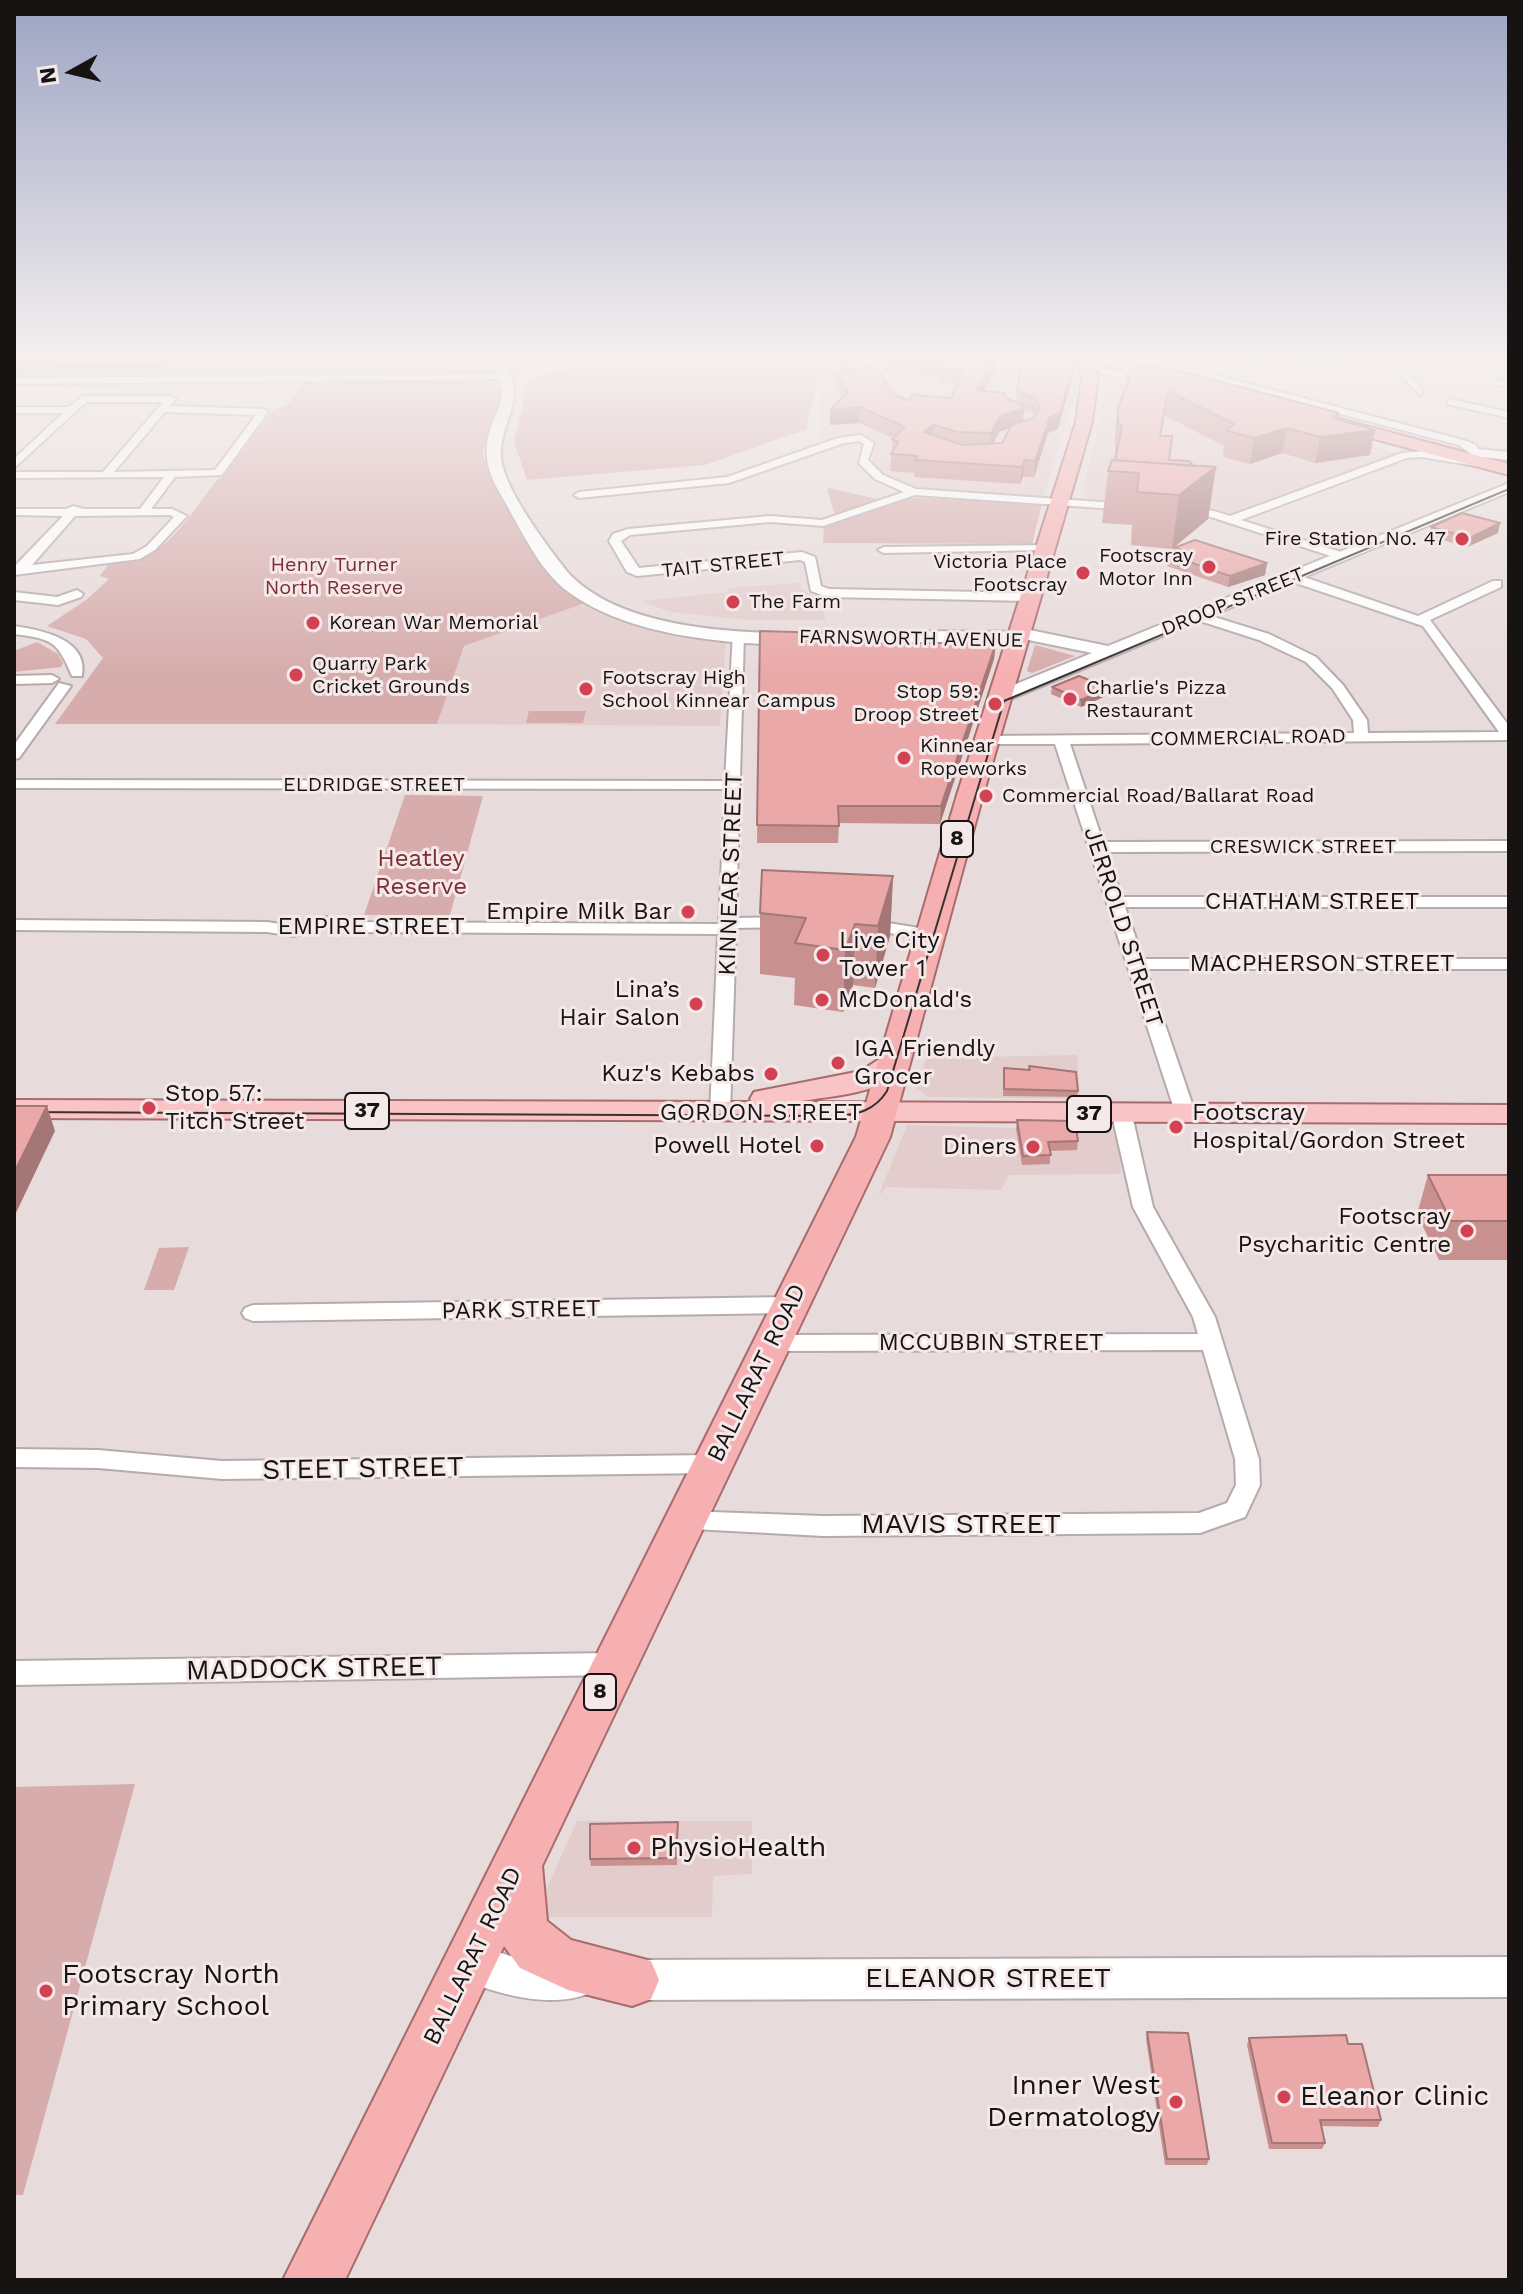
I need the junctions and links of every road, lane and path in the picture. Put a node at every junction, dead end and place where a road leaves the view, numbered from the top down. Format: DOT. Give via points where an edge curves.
graph roads {
  1 [pos="116,463"];
  2 [pos="225,463"];
  3 [pos="493,463"];
  4 [pos="777,463"];
  5 [pos="864,463"];
  6 [pos="1071,463"];
  7 [pos="1365,463"];
  8 [pos="1505,464"];
  9 [pos="868,469"];
  10 [pos="14,475"];
  11 [pos="105,475"];
  12 [pos="171,475"];
  13 [pos="1509,478"];
  14 [pos="1509,487"];
  15 [pos="94,488"];
  16 [pos="914,492"];
  17 [pos="579,495"];
  18 [pos="944,496"];
  19 [pos="84,499"];
  20 [pos="1059,501"];
  21 [pos="1146,508"];
  22 [pos="1173,510"];
  23 [pos="14,512"];
  24 [pos="73,512"];
  25 [pos="143,512"];
  26 [pos="1230,520"];
  27 [pos="1047,547"];
  28 [pos="884,550"];
  29 [pos="1343,556"];
  30 [pos="18,571"];
  31 [pos="1291,577"];
  32 [pos="1497,584"];
  33 [pos="77,594"];
  34 [pos="14,596"];
  35 [pos="1031,597"];
  36 [pos="1198,616"];
  37 [pos="1420,620"];
  38 [pos="14,630"];
  39 [pos="738,630"];
  40 [pos="1019,636"];
  41 [pos="1104,655"];
  42 [pos="14,680"];
  43 [pos="58,683"];
  44 [pos="1000,697"];
  45 [pos="1362,735"];
  46 [pos="1509,736"];
  47 [pos="1061,739"];
  48 [pos="987,740"];
  49 [pos="14,755"];
  50 [pos="14,784"];
  51 [pos="734,785"];
  52 [pos="1509,846"];
  53 [pos="1097,847"];
  54 [pos="1115,902"];
  55 [pos="1509,902"];
  56 [pos="844,921"];
  57 [pos="800,922"];
  58 [pos="14,925"];
  59 [pos="728,926"];
  60 [pos="930,934"];
  61 [pos="1136,964"];
  62 [pos="1509,964"];
  63 [pos="895,1062"];
  64 [pos="14,1109"];
  65 [pos="720,1113"];
  66 [pos="880,1113"];
  67 [pos="1509,1114"];
  68 [pos="1122,1115"];
  69 [pos="1186,1115"];
  70 [pos="790,1305"];
  71 [pos="253,1313"];
  72 [pos="1212,1342"];
  73 [pos="770,1343"];
  74 [pos="14,1458"];
  75 [pos="712,1464"];
  76 [pos="684,1521"];
  77 [pos="614,1664"];
  78 [pos="14,1673"];
  79 [pos="518,1864"];
  80 [pos="469,1963"];
  81 [pos="1509,1977"];
  82 [pos="632,1980"];
  83 [pos="313,2280"];
  1 -- 11 [label="street"];
  2 -- 12 [label="street" via="218,473"];
  3 -- 39 [label="main road, FARNSWORTH AVENUE" via="570,586 613,609 670,626"];
  4 -- 17 [label="street" via="729,480"];
  5 -- 9 [label="street"];
  6 -- 20 [label="highway, BALLARAT ROAD / 8"];
  7 -- 26 [label="street"];
  8 -- 13 [label="street"];
  9 -- 16 [label="street"];
  9 -- 18 [label="street" via="941,484"];
  10 -- 11 [label="street"];
  11 -- 12 [label="street"];
  11 -- 15 [label="street"];
  12 -- 25 [label="street"];
  14 -- 29 [label="street, DROOP STREET"];
  16 -- 18 [label="street"];
  16 -- 35 [label="street, TAIT STREET" via="823,523 770,519 628,532 615,541 637,572 810,557 812,583 827,593"];
  18 -- 20 [label="street"];
  19 -- 24 [label="street"];
  20 -- 21 [label="street"];
  20 -- 27 [label="highway, BALLARAT ROAD / 8"];
  22 -- 26 [label="street"];
  23 -- 24 [label="street"];
  24 -- 25 [label="street"];
  24 -- 30 [label="street"];
  25 -- 30 [label="street" via="181,516 136,557"];
  26 -- 29 [label="street"];
  27 -- 28 [label="street"];
  27 -- 35 [label="highway, BALLARAT ROAD / 8"];
  29 -- 31 [label="street, DROOP STREET"];
  31 -- 36 [label="street, DROOP STREET"];
  31 -- 37 [label="street"];
  32 -- 37 [label="street"];
  33 -- 34 [label="street" via="58,601"];
  35 -- 40 [label="highway, BALLARAT ROAD / 8"];
  36 -- 41 [label="street, DROOP STREET"];
  36 -- 45 [label="street" via="1317,664 1360,720"];
  37 -- 46 [label="street"];
  38 -- 43 [label="street" via="69,648 77,673 86,676 83,681"];
  39 -- 40 [label="main road, FARNSWORTH AVENUE"];
  39 -- 51 [label="street, KINNEAR STREET"];
  40 -- 41 [label="street, FARNSWORTH AVENUE"];
  40 -- 44 [label="highway, BALLARAT ROAD / 8"];
  41 -- 44 [label="street, DROOP STREET"];
  42 -- 43 [label="street"];
  43 -- 49 [label="street"];
  44 -- 48 [label="highway, BALLARAT ROAD / 8"];
  45 -- 46 [label="street, COMMERCIAL ROAD"];
  45 -- 47 [label="street, COMMERCIAL ROAD"];
  47 -- 48 [label="street, COMMERCIAL ROAD"];
  47 -- 53 [label="street, JERROLD STREET"];
  48 -- 60 [label="highway, BALLARAT ROAD / 8"];
  50 -- 51 [label="street, ELDRIDGE STREET"];
  51 -- 59 [label="street, KINNEAR STREET"];
  52 -- 53 [label="street, CRESWICK STREET"];
  53 -- 54 [label="street, JERROLD STREET"];
  54 -- 55 [label="street, CHATHAM STREET"];
  54 -- 61 [label="street, JERROLD STREET"];
  56 -- 60 [label="street"];
  57 -- 59 [label="street, EMPIRE STREET"];
  58 -- 59 [label="street, EMPIRE STREET" via="294,931 326,922 349,927"];
  59 -- 65 [label="street, KINNEAR STREET"];
  60 -- 63 [label="highway, BALLARAT ROAD / 8"];
  61 -- 62 [label="street, MACPHERSON STREET"];
  61 -- 69 [label="street, JERROLD STREET"];
  63 -- 65 [label="main road" via="869,1079 766,1098"];
  63 -- 66 [label="highway, BALLARAT ROAD / 8"];
  64 -- 65 [label="main road, GORDON STREET / 37"];
  65 -- 66 [label="main road, GORDON STREET / 37"];
  66 -- 68 [label="main road, GORDON STREET / 37"];
  66 -- 70 [label="highway, BALLARAT ROAD / 8" via="856,1175"];
  67 -- 69 [label="main road, GORDON STREET / 37"];
  68 -- 69 [label="main road, GORDON STREET / 37"];
  68 -- 72 [label="street" via="1143,1207 1204,1317"];
  70 -- 71 [label="street, PARK STREET"];
  70 -- 73 [label="highway, BALLARAT ROAD / 8"];
  72 -- 73 [label="street, MCCUBBIN STREET"];
  72 -- 76 [label="street, MAVIS STREET" via="1247,1459 1248,1485 1236,1510 1200,1523 823,1526"];
  73 -- 75 [label="highway, BALLARAT ROAD / 8"];
  74 -- 75 [label="street, STEET STREET" via="222,1470"];
  75 -- 76 [label="highway, BALLARAT ROAD / 8"];
  76 -- 77 [label="highway, BALLARAT ROAD / 8"];
  77 -- 78 [label="street, MADDOCK STREET"];
  77 -- 79 [label="highway, BALLARAT ROAD / 8"];
  79 -- 80 [label="highway, BALLARAT ROAD / 8"];
  79 -- 82 [label="highway" via="517,1906 522,1929 535,1947"];
  80 -- 82 [label="street, ELEANOR STREET" via="514,1977"];
  80 -- 83 [label="highway, BALLARAT ROAD / 8"];
  81 -- 82 [label="street, ELEANOR STREET"];
}
